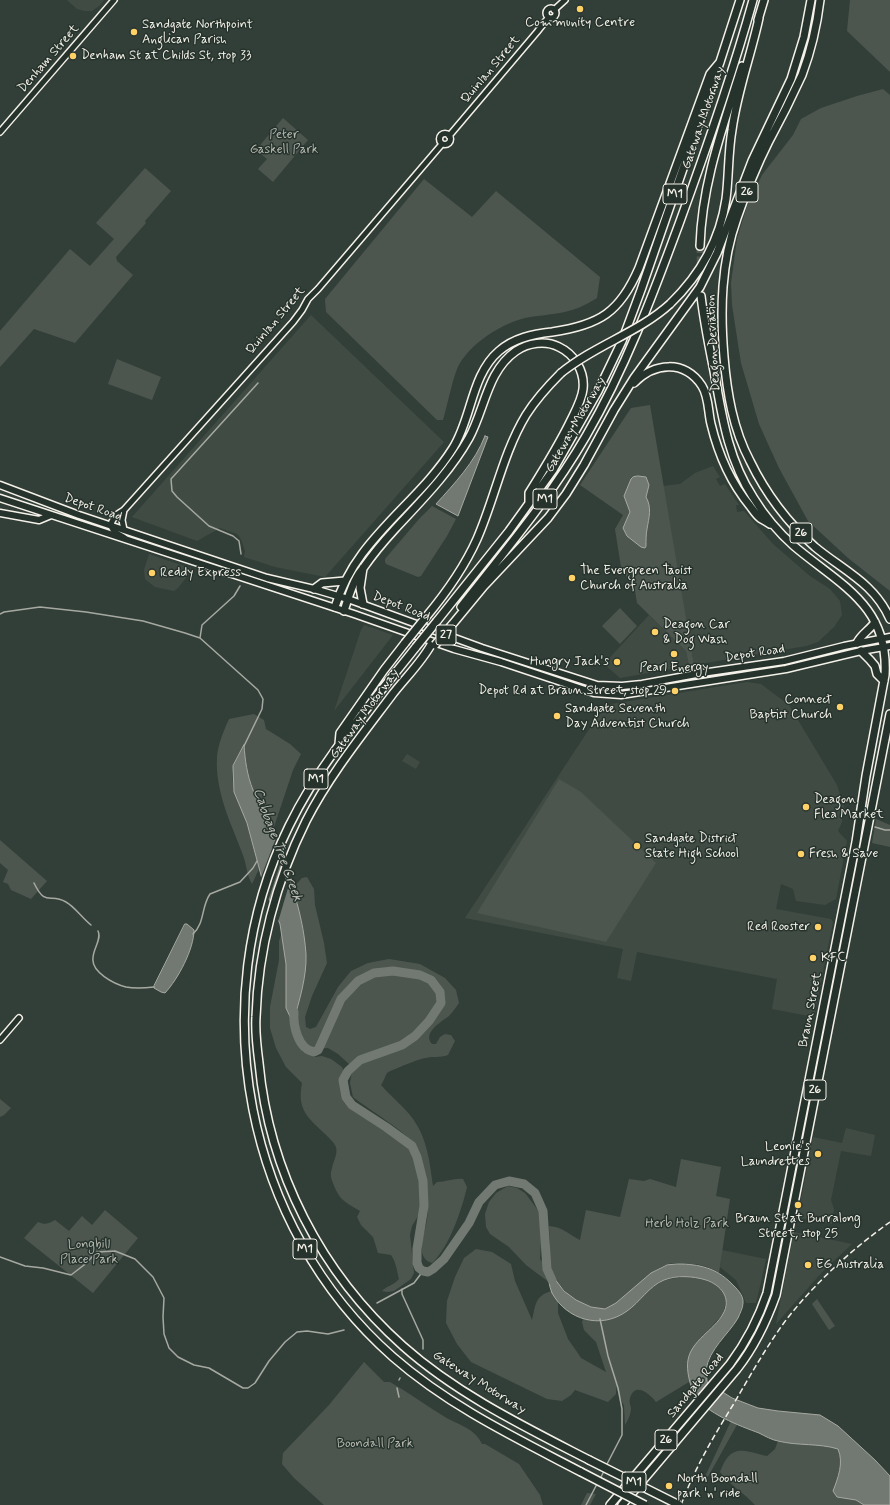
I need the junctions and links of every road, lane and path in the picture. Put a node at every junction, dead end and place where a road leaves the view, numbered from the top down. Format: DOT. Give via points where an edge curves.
graph roads {
  1 [pos="114,0"];
  2 [pos="565,0"];
  3 [pos="740,0"];
  4 [pos="753,0"];
  5 [pos="764,0"];
  6 [pos="811,0"];
  7 [pos="820,0"];
  8 [pos="759,18"];
  9 [pos="720,62"];
  10 [pos="0,132"];
  11 [pos="700,246"];
  12 [pos="701,296"];
  13 [pos="628,389"];
  14 [pos="2,487"];
  15 [pos="0,499"];
  16 [pos="530,503"];
  17 [pos="124,510"];
  18 [pos="0,512"];
  19 [pos="51,514"];
  20 [pos="111,526"];
  21 [pos="774,526"];
  22 [pos="124,530"];
  23 [pos="127,540"];
  24 [pos="363,568"];
  25 [pos="345,582"];
  26 [pos="314,589"];
  27 [pos="339,596"];
  28 [pos="348,599"];
  29 [pos="881,602"];
  30 [pos="363,604"];
  31 [pos="890,605"];
  32 [pos="335,607"];
  33 [pos="344,611"];
  34 [pos="890,619"];
  35 [pos="875,622"];
  36 [pos="449,625"];
  37 [pos="890,637"];
  38 [pos="882,638"];
  39 [pos="858,643"];
  40 [pos="887,646"];
  41 [pos="862,651"];
  42 [pos="884,681"];
  43 [pos="890,714"];
  44 [pos="338,746"];
  45 [pos="18,1018"];
  46 [pos="0,1040"];
  47 [pos="760,1314"];
  48 [pos="768,1318"];
  49 [pos="610,1505"];
  50 [pos="622,1505"];
  51 [pos="645,1505"];
  52 [pos="679,1505"];
  1 -- 10 [label="street, Denham Street"];
  2 -- 17 [label="street, Quinlan Street" via="554,10 554,17 548,18 449,136 449,143 442,144 308,299 293,322"];
  3 -- 9 [label="highway, Gateway Motorway / M1"];
  4 -- 36 [label="highway, Gateway Motorway / M1" via="710,140 636,336 606,400 545,499"];
  5 -- 8 [label="highway"];
  6 -- 13 [label="highway" via="804,37 791,79 752,161 717,253 700,287"];
  7 -- 29 [label="highway, Deagon Deviation / 26" via="810,50 802,73 758,166 731,238 722,297 728,394 748,459 767,492 808,541 863,582"];
  8 -- 11 [label="highway" via="709,173"];
  8 -- 44 [label="highway, bridge" via="732,130 726,199 718,233 709,252 695,276 670,304 645,323 596,349 561,373 543,391 523,420 513,441 470,554 454,580 384,670 340,733"];
  9 -- 16 [label="highway, Gateway Motorway / M1" via="622,341 580,424"];
  9 -- 25 [label="highway" via="710,74 639,268 620,302 608,313 588,324 523,338 498,352 484,371 461,432 448,456 368,546"];
  12 -- 21 [label="highway, Deagon Deviation / 26" via="730,451 753,497"];
  13 -- 21 [label="highway" via="648,372 663,367 684,370 696,379 706,397 714,436 727,469 759,517"];
  13 -- 36 [label="highway" via="559,504"];
  14 -- 15 [label="main road, 27"];
  14 -- 20 [label="main road, Depot Road / 27"];
  15 -- 19 [label="main road, Depot Road"];
  16 -- 24 [label="highway" via="530,494 566,432 583,390 582,376 574,359 564,350 550,344 529,344 516,351 503,363 491,383 475,428 455,461"];
  16 -- 44 [label="highway, Gateway Motorway / M1, bridge"];
  17 -- 20 [label="street, Quinlan Street" via="114,518"];
  17 -- 22 [label="street"];
  18 -- 19 [label="main road" via="39,520"];
  19 -- 23 [label="main road, Depot Road / 27"];
  20 -- 22 [label="main road, Depot Road / 27"];
  20 -- 23 [label="street" via="114,532"];
  21 -- 35 [label="highway, Deagon Deviation / 26" via="792,545 860,600"];
  22 -- 26 [label="main road, Depot Road / 27" via="267,578"];
  23 -- 32 [label="main road, Depot Road / 27"];
  24 -- 28 [label="highway"];
  24 -- 30 [label="highway" via="360,588"];
  25 -- 26 [label="highway" via="322,583"];
  25 -- 27 [label="highway"];
  26 -- 27 [label="main road, Depot Road / 27"];
  27 -- 28 [label="main road, Depot Road / 27"];
  27 -- 32 [label="highway"];
  28 -- 30 [label="main road, Depot Road / 27"];
  28 -- 33 [label="highway"];
  29 -- 31 [label="highway"];
  29 -- 34 [label="highway, Deagon Deviation / 26"];
  30 -- 39 [label="main road, Depot Road / 27" via="482,648 605,686 642,684 784,661"];
  32 -- 33 [label="main road, Depot Road / 27"];
  33 -- 41 [label="main road, Depot Road / 27" via="454,649 604,694 621,695 780,670"];
  35 -- 38 [label="highway, Deagon Deviation / 26"];
  35 -- 39 [label="highway" via="860,636"];
  36 -- 52 [label="highway, Gateway Motorway / M1, bridge" via="376,717 335,774 313,808 281,881 269,924 259,977 256,1017 260,1079 270,1129 296,1203 319,1246 370,1314 404,1347 458,1387 516,1421"];
  37 -- 38 [label="main road, Depot Road / 27"];
  38 -- 39 [label="main road, Depot Road / 27"];
  38 -- 40 [label="highway, Braun Street / 26"];
  40 -- 41 [label="main road, Depot Road / 27"];
  40 -- 42 [label="highway, Braun Street / 26"];
  41 -- 42 [label="highway"];
  42 -- 47 [label="highway, Braun Street / 26" via="840,926 767,1293"];
  43 -- 48 [label="highway, Braun Street / 26" via="776,1295"];
  44 -- 51 [label="highway, Gateway Motorway / M1, bridge" via="312,784 273,864 260,902 249,954 244,1002 247,1082 260,1143 271,1178 286,1212 320,1274 369,1334 406,1368 474,1415"];
  45 -- 46 [label="street"];
  47 -- 49 [label="highway, Sandgate Road / 26" via="742,1348 715,1383"];
  48 -- 50 [label="highway, Sandgate Road / 26" via="749,1353 722,1388"];
}
